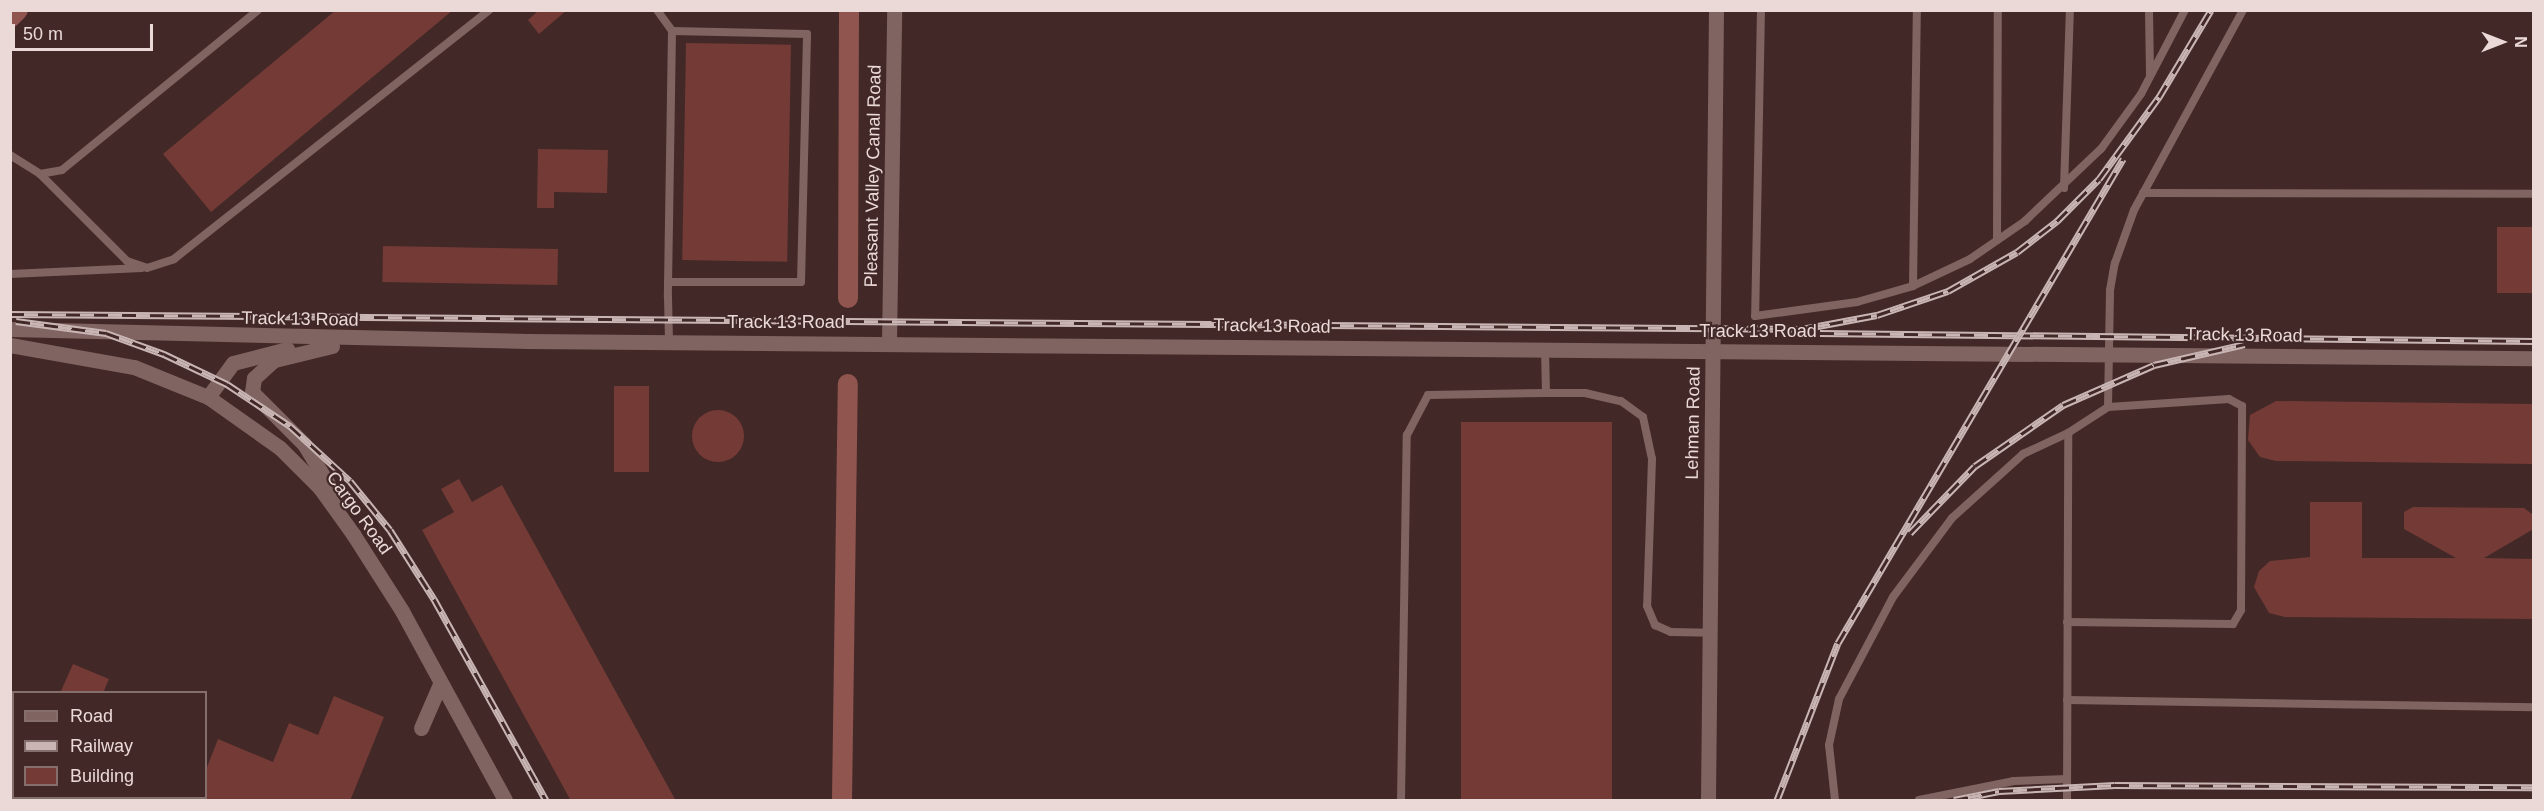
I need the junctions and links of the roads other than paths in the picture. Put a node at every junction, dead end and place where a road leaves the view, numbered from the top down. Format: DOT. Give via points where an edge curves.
graph roads {
  1 [pos="258,10"];
  2 [pos="489,10"];
  3 [pos="657,10"];
  4 [pos="894,10"];
  5 [pos="1716,10"];
  6 [pos="1761,10"];
  7 [pos="1917,10"];
  8 [pos="1998,10"];
  9 [pos="2070,10"];
  10 [pos="2149,10"];
  11 [pos="2185,10"];
  12 [pos="2243,10"];
  13 [pos="672,31"];
  14 [pos="2150,77"];
  15 [pos="10,155"];
  16 [pos="40,174"];
  17 [pos="2064,188"];
  18 [pos="2144,193"];
  19 [pos="2534,194"];
  20 [pos="1997,240"];
  21 [pos="147,268"];
  22 [pos="10,274"];
  23 [pos="668,282"];
  24 [pos="1913,286"];
  25 [pos="10,329"];
  26 [pos="370,339"];
  27 [pos="669,342"];
  28 [pos="889,342"];
  29 [pos="345,343"];
  30 [pos="10,345"];
  31 [pos="1545,348"];
  32 [pos="1713,350"];
  33 [pos="2108,353"];
  34 [pos="2534,358"];
  35 [pos="1546,393"];
  36 [pos="207,397"];
  37 [pos="2108,407"];
  38 [pos="2068,433"];
  39 [pos="351,530"];
  40 [pos="2067,622"];
  41 [pos="1710,633"];
  42 [pos="440,684"];
  43 [pos="2067,700"];
  44 [pos="2534,707"];
  45 [pos="421,728"];
  46 [pos="2067,779"];
  47 [pos="505,801"];
  48 [pos="1401,801"];
  49 [pos="1708,801"];
  50 [pos="1835,801"];
  51 [pos="1919,801"];
  52 [pos="2067,801"];
  1 -- 16 [label="lane" via="62,170"];
  2 -- 21 [label="lane" via="174,259"];
  3 -- 13 [label="lane"];
  4 -- 28 [label="street, Pleasant Valley Canal Road"];
  5 -- 32 [label="street, Lehman Road"];
  6 -- 24 [label="lane" via="1755,316 1857,302"];
  7 -- 24 [label="lane"];
  8 -- 20 [label="lane"];
  9 -- 17 [label="lane"];
  10 -- 14 [label="lane"];
  11 -- 14 [label="lane"];
  12 -- 18 [label="lane"];
  13 -- 23 [label="lane"];
  13 -- 23 [label="lane" via="807,34 807,46 801,282"];
  14 -- 17 [label="lane" via="2101,149"];
  15 -- 16 [label="lane"];
  16 -- 21 [label="lane" via="127,261"];
  17 -- 20 [label="lane"];
  18 -- 19 [label="lane"];
  18 -- 33 [label="lane" via="2115,263 2109,290"];
  20 -- 24 [label="lane"];
  21 -- 22 [label="lane"];
  23 -- 27 [label="lane"];
  25 -- 26 [label="street, Track 13 Road"];
  26 -- 27 [label="street, Track 13 Road"];
  26 -- 29 [label="street"];
  27 -- 28 [label="street, Track 13 Road"];
  28 -- 31 [label="street, Track 13 Road"];
  29 -- 36 [label="street" via="241,360 223,370"];
  29 -- 39 [label="street" via="274,360 254,378 252,392 304,444"];
  30 -- 36 [label="street, Cargo Road" via="134,367"];
  31 -- 32 [label="street, Track 13 Road"];
  31 -- 35 [label="lane"];
  32 -- 33 [label="street, Track 13 Road"];
  32 -- 41 [label="street, Lehman Road"];
  33 -- 34 [label="street, Track 13 Road"];
  33 -- 37 [label="lane"];
  35 -- 41 [label="lane" via="1585,393 1621,401 1643,417 1652,459 1647,606 1655,625 1671,632"];
  35 -- 48 [label="lane" via="1428,395 1407,435"];
  36 -- 39 [label="street, Cargo Road" via="280,448 320,488"];
  37 -- 38 [label="lane"];
  37 -- 40 [label="lane" via="2229,399 2242,406 2241,610 2233,624"];
  38 -- 40 [label="lane"];
  38 -- 50 [label="lane" via="2023,454 1952,518 1893,597 1839,699 1829,746"];
  39 -- 42 [label="street, Cargo Road"];
  40 -- 43 [label="lane"];
  41 -- 49 [label="street, Lehman Road"];
  42 -- 45 [label="street"];
  42 -- 47 [label="street, Cargo Road"];
  43 -- 44 [label="lane"];
  43 -- 46 [label="lane"];
  46 -- 51 [label="lane" via="2014,781"];
  46 -- 52 [label="lane"];
}
